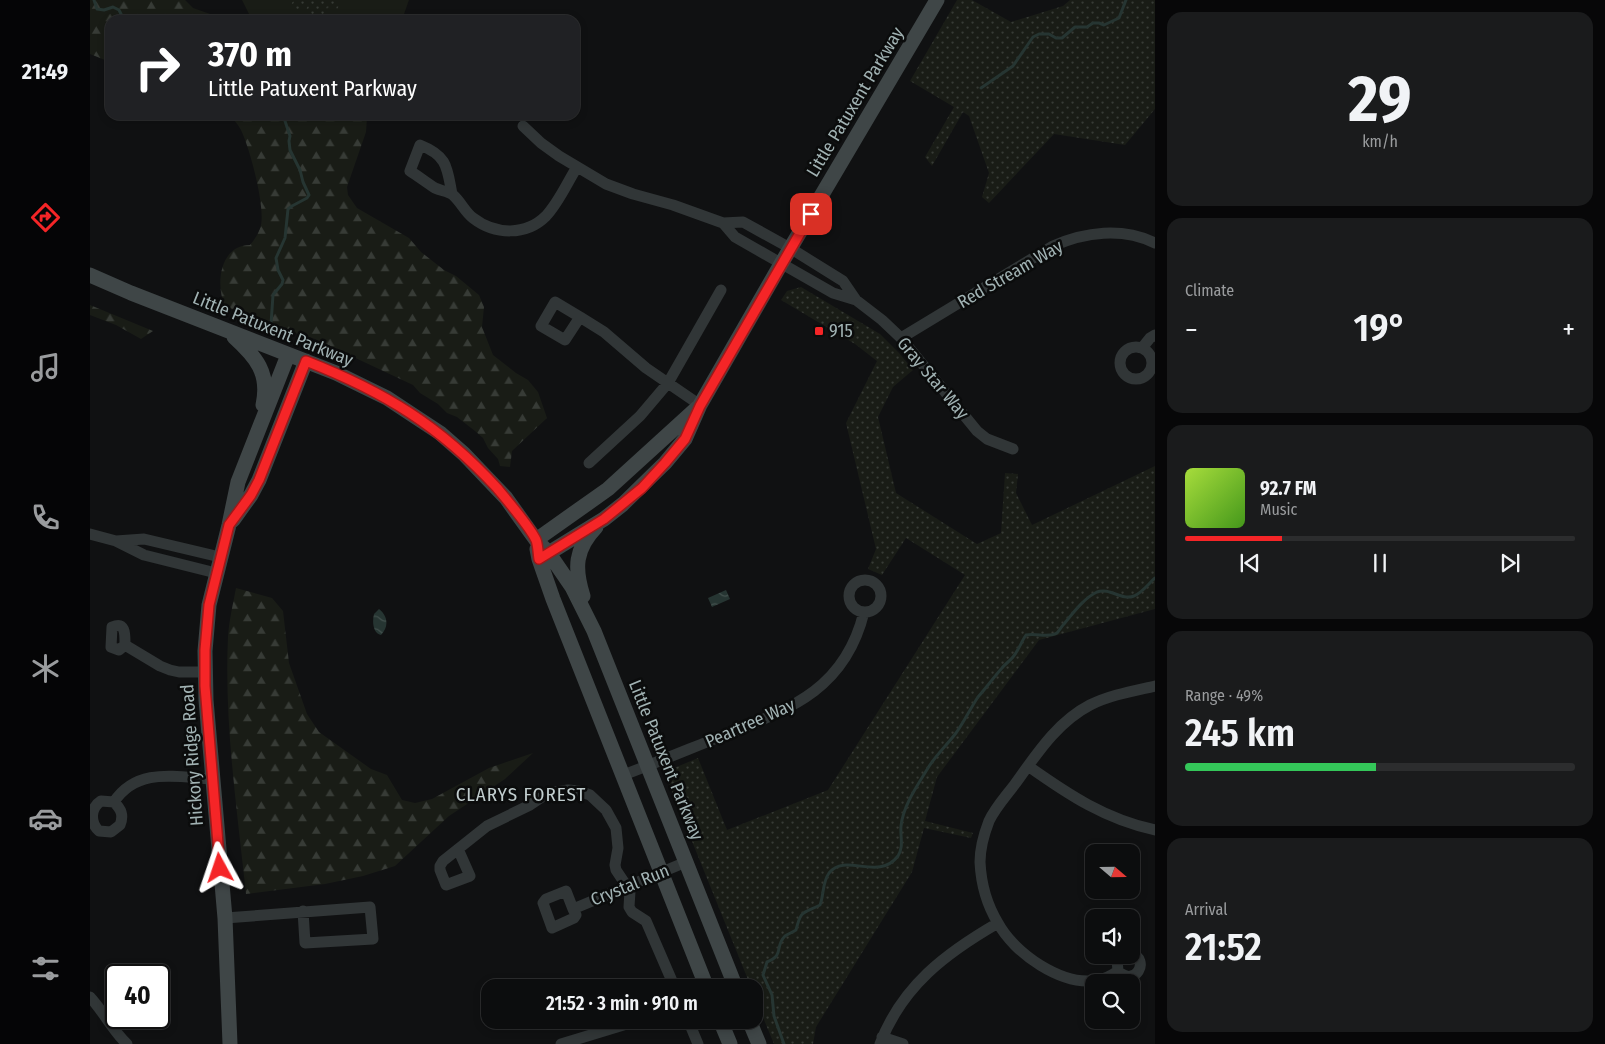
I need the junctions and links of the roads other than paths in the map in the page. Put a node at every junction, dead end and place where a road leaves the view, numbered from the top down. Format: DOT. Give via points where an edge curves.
graph roads {
  1 [pos="937,0"];
  2 [pos="523,126"];
  3 [pos="577,168"];
  4 [pos="452,194"];
  5 [pos="723,223"];
  6 [pos="1154,241"];
  7 [pos="790,248"];
  8 [pos="781,264"];
  9 [pos="90,275"];
  10 [pos="721,290"];
  11 [pos="856,300"];
  12 [pos="580,316"];
  13 [pos="227,330"];
  14 [pos="1155,335"];
  15 [pos="901,338"];
  16 [pos="1142,348"];
  17 [pos="288,355"];
  18 [pos="306,361"];
  19 [pos="668,383"];
  20 [pos="700,406"];
  21 [pos="258,429"];
  22 [pos="1014,448"];
  23 [pos="588,463"];
  24 [pos="604,519"];
  25 [pos="229,525"];
  26 [pos="90,534"];
  27 [pos="536,540"];
  28 [pos="116,541"];
  29 [pos="544,555"];
  30 [pos="220,557"];
  31 [pos="216,574"];
  32 [pos="864,612"];
  33 [pos="594,631"];
  34 [pos="125,645"];
  35 [pos="205,672"];
  36 [pos="1155,686"];
  37 [pos="649,765"];
  38 [pos="1028,766"];
  39 [pos="623,774"];
  40 [pos="212,779"];
  41 [pos="114,802"];
  42 [pos="1155,830"];
  43 [pos="458,849"];
  44 [pos="686,862"];
  45 [pos="662,872"];
  46 [pos="628,886"];
  47 [pos="573,909"];
  48 [pos="303,911"];
  49 [pos="224,918"];
  50 [pos="998,924"];
  51 [pos="1140,961"];
  52 [pos="1117,964"];
  53 [pos="1118,971"];
  54 [pos="671,979"];
  55 [pos="704,979"];
  56 [pos="732,979"];
  57 [pos="90,997"];
  58 [pos="610,1029"];
  59 [pos="692,1029"];
  60 [pos="724,1029"];
  61 [pos="753,1029"];
  62 [pos="881,1041"];
  63 [pos="127,1044"];
  64 [pos="230,1044"];
  65 [pos="561,1044"];
  66 [pos="698,1044"];
  67 [pos="730,1044"];
  68 [pos="759,1044"];
  69 [pos="903,1044"];
  1 -- 7 [label="street, Little Patuxent Parkway"];
  2 -- 3 [label="street"];
  3 -- 4 [label="street" via="546,216 527,228 503,231 493,228 472,218"];
  3 -- 5 [label="street" via="618,189"];
  5 -- 7 [label="street, Gray Star Way" via="743,222"];
  5 -- 8 [label="street, Gray Star Way" via="735,238"];
  6 -- 15 [label="street, Red Stream Way" via="1107,233 1066,240"];
  7 -- 8 [label="street, Little Patuxent Parkway"];
  7 -- 11 [label="street, Gray Star Way" via="843,281"];
  8 -- 11 [label="street, Gray Star Way" via="833,293"];
  8 -- 20 [label="street, Little Patuxent Parkway"];
  9 -- 13 [label="street, Little Patuxent Parkway"];
  10 -- 19 [label="street"];
  11 -- 15 [label="street, Gray Star Way"];
  12 -- 19 [label="street"];
  13 -- 17 [label="street, Little Patuxent Parkway"];
  13 -- 21 [label="street" via="250,351 262,370 265,393"];
  14 -- 16 [label="street"];
  15 -- 22 [label="street, Gray Star Way" via="977,431 992,442"];
  17 -- 18 [label="street, Little Patuxent Parkway"];
  17 -- 21 [label="street, Hickory Ridge Road"];
  18 -- 25 [label="street, Hickory Ridge Road" via="259,480"];
  18 -- 27 [label="street, Little Patuxent Parkway" via="387,398 440,433 506,498"];
  19 -- 20 [label="street"];
  19 -- 23 [label="street" via="640,416"];
  20 -- 24 [label="street, Little Patuxent Parkway" via="685,439 665,463 642,488"];
  20 -- 27 [label="street, Little Patuxent Parkway" via="608,489"];
  21 -- 25 [label="street, Hickory Ridge Road" via="238,482"];
  24 -- 29 [label="street, Little Patuxent Parkway"];
  24 -- 33 [label="street" via="587,536 578,562 579,583"];
  25 -- 30 [label="street, Hickory Ridge Road"];
  26 -- 28 [label="street"];
  27 -- 29 [label="street, Little Patuxent Parkway"];
  28 -- 30 [label="street" via="144,539"];
  28 -- 31 [label="street" via="144,556"];
  29 -- 33 [label="street, Little Patuxent Parkway" via="572,587"];
  29 -- 39 [label="street, Little Patuxent Parkway"];
  30 -- 31 [label="street, Hickory Ridge Road"];
  31 -- 35 [label="street, Hickory Ridge Road" via="209,605"];
  32 -- 37 [label="street, Peartree Way" via="860,628 839,668 810,695 779,713"];
  33 -- 37 [label="street, Little Patuxent Parkway"];
  34 -- 35 [label="street" via="170,670"];
  35 -- 40 [label="street, Hickory Ridge Road"];
  36 -- 38 [label="street" via="1089,705 1062,725"];
  37 -- 39 [label="street, Peartree Way"];
  37 -- 44 [label="street, Little Patuxent Parkway"];
  38 -- 42 [label="street" via="1085,804 1123,821"];
  38 -- 50 [label="street" via="990,819 982,846 980,861 986,895"];
  39 -- 45 [label="street, Little Patuxent Parkway"];
  40 -- 41 [label="street" via="149,777 121,791"];
  40 -- 49 [label="street, Hickory Ridge Road"];
  43 -- 46 [label="street" via="487,826 548,793 579,791 599,802 612,818 618,838 616,870"];
  44 -- 45 [label="street, Crystal Run"];
  44 -- 56 [label="street, Little Patuxent Parkway"];
  45 -- 46 [label="street, Crystal Run"];
  45 -- 55 [label="street, Little Patuxent Parkway"];
  46 -- 47 [label="street, Crystal Run"];
  46 -- 54 [label="street" via="629,908 646,922"];
  48 -- 48 [label="street" via="305,943 373,938 370,907"];
  48 -- 49 [label="street"];
  49 -- 64 [label="street, Hickory Ridge Road"];
  50 -- 53 [label="street" via="1022,952 1052,972 1068,978 1097,981"];
  50 -- 62 [label="street" via="958,947 924,975 900,1005"];
  51 -- 53 [label="street" via="1137,974 1126,976"];
  52 -- 53 [label="street"];
  57 -- 63 [label="street"];
  58 -- 65 [label="street"];
  59 -- 66 [label="street"];
  60 -- 67 [label="street"];
  61 -- 68 [label="street"];
  62 -- 69 [label="street"];
}
